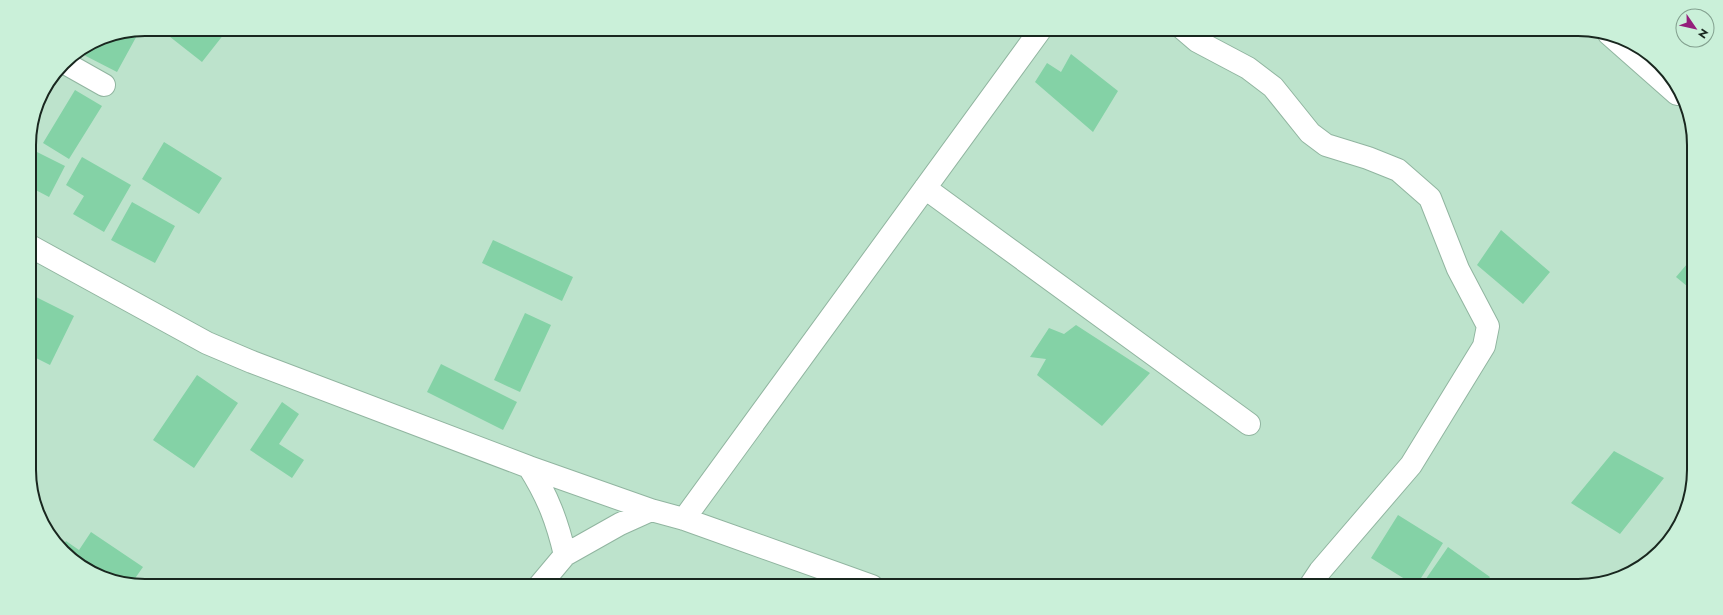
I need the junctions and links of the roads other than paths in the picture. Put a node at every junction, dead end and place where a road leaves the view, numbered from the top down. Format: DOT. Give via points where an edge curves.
graph roads {
  1 [pos="1036,36"];
  2 [pos="1191,36"];
  3 [pos="1621,44"];
  4 [pos="70,66"];
  5 [pos="104,86"];
  6 [pos="1672,89"];
  7 [pos="925,188"];
  8 [pos="36,249"];
  9 [pos="1249,424"];
  10 [pos="529,467"];
  11 [pos="651,510"];
  12 [pos="684,519"];
  13 [pos="565,556"];
  14 [pos="545,579"];
  15 [pos="852,579"];
  16 [pos="1315,579"];
  1 -- 7 [label="street"];
  2 -- 16 [label="street" via="1248,68 1273,87 1310,133 1326,145 1398,170 1430,198 1458,269 1488,326 1484,346 1412,465"];
  3 -- 6 [label="street"];
  4 -- 5 [label="street"];
  7 -- 9 [label="street"];
  7 -- 12 [label="street"];
  8 -- 10 [label="street" via="207,343"];
  10 -- 11 [label="street"];
  10 -- 13 [label="street" via="544,491 558,524"];
  11 -- 12 [label="street"];
  11 -- 13 [label="street" via="620,524"];
  12 -- 15 [label="street"];
  13 -- 14 [label="street"];
}
